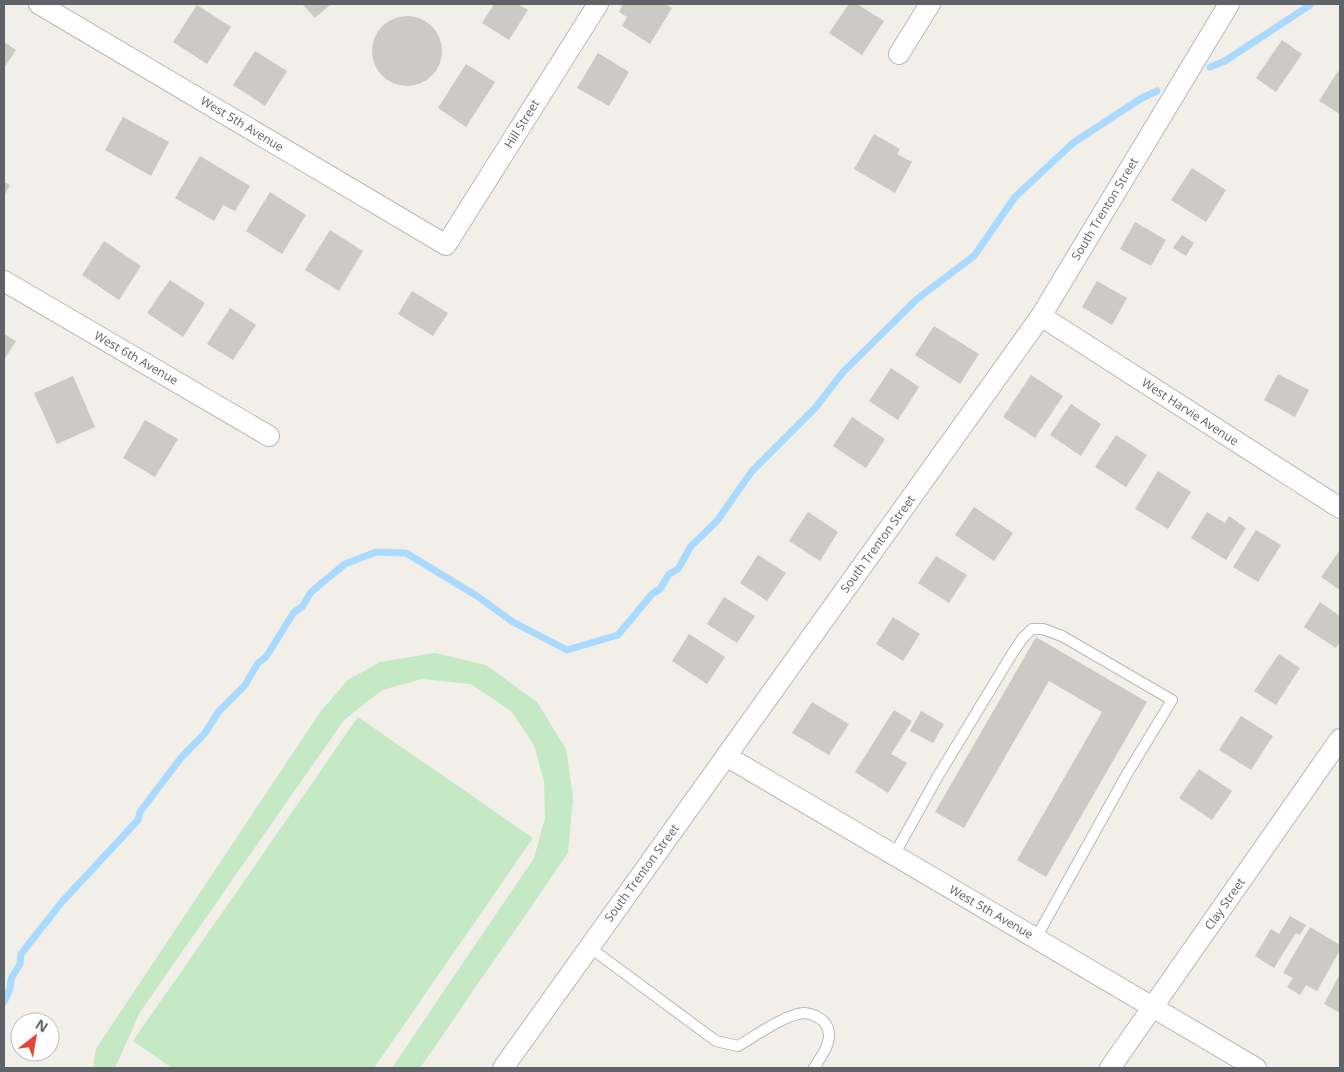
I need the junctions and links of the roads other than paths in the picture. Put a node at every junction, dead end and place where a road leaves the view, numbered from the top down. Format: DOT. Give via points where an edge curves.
graph roads {
  1 [pos="39,4"];
  2 [pos="598,4"];
  3 [pos="930,4"];
  4 [pos="1229,4"];
  5 [pos="899,54"];
  6 [pos="446,244"];
  7 [pos="4,281"];
  8 [pos="1041,316"];
  9 [pos="269,436"];
  10 [pos="1340,508"];
  11 [pos="1340,739"];
  12 [pos="726,756"];
  13 [pos="894,855"];
  14 [pos="1036,938"];
  15 [pos="590,947"];
  16 [pos="1153,1008"];
  17 [pos="503,1068"];
  18 [pos="814,1068"];
  19 [pos="1110,1068"];
  20 [pos="1256,1068"];
  1 -- 6 [label="street, West 5th Avenue"];
  2 -- 6 [label="street, Hill Street"];
  3 -- 5 [label="street"];
  4 -- 8 [label="street, South Trenton Street"];
  7 -- 9 [label="street, West 6th Avenue"];
  8 -- 10 [label="street, West Harvie Avenue"];
  8 -- 12 [label="street, South Trenton Street"];
  11 -- 16 [label="street, Clay Street"];
  12 -- 13 [label="street, West 5th Avenue"];
  12 -- 15 [label="street, South Trenton Street"];
  13 -- 14 [label="street, West 5th Avenue"];
  13 -- 14 [label="lane" via="1012,654 1032,629 1062,636 1172,700"];
  14 -- 16 [label="street, West 5th Avenue"];
  15 -- 17 [label="street, South Trenton Street"];
  15 -- 18 [label="lane" via="716,1041 738,1046 782,1020 806,1013 822,1019 829,1029 829,1044"];
  16 -- 19 [label="street, Clay Street"];
  16 -- 20 [label="street, West 5th Avenue"];
}
